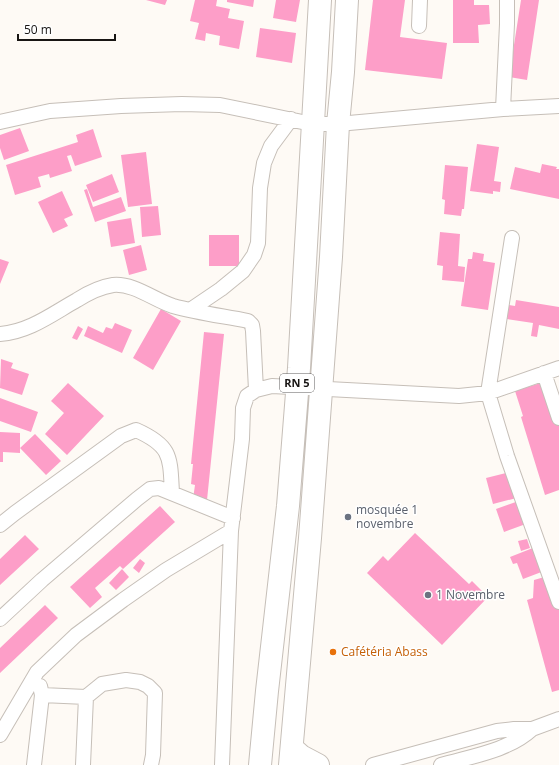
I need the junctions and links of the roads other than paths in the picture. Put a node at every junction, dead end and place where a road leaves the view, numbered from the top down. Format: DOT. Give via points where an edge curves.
graph roads {
  1 [pos="320,0"];
  2 [pos="347,0"];
  3 [pos="420,0"];
  4 [pos="507,0"];
  5 [pos="419,26"];
  6 [pos="559,106"];
  7 [pos="503,109"];
  8 [pos="291,119"];
  9 [pos="0,122"];
  10 [pos="312,124"];
  11 [pos="338,124"];
  12 [pos="512,238"];
  13 [pos="190,310"];
  14 [pos="3,335"];
  15 [pos="559,368"];
  16 [pos="544,373"];
  17 [pos="296,388"];
  18 [pos="321,389"];
  19 [pos="256,390"];
  20 [pos="488,393"];
  21 [pos="559,418"];
  22 [pos="172,493"];
  23 [pos="232,524"];
  24 [pos="0,525"];
  25 [pos="559,602"];
  26 [pos="0,619"];
  27 [pos="37,672"];
  28 [pos="42,695"];
  29 [pos="86,696"];
  30 [pos="559,719"];
  31 [pos="532,729"];
  32 [pos="0,735"];
  33 [pos="291,757"];
  34 [pos="34,765"];
  35 [pos="83,765"];
  36 [pos="151,765"];
  37 [pos="222,765"];
  38 [pos="260,765"];
  39 [pos="318,765"];
  40 [pos="373,765"];
  41 [pos="441,765"];
  1 -- 10 [label="main road, RN 5"];
  2 -- 11 [label="main road, RN 5"];
  3 -- 5 [label="street"];
  4 -- 7 [label="street"];
  6 -- 7 [label="street"];
  7 -- 11 [label="street"];
  8 -- 9 [label="street" via="220,105 182,104 50,111"];
  8 -- 10 [label="street"];
  8 -- 13 [label="street" via="271,146 264,163 260,188 258,243 254,255 243,271"];
  10 -- 11 [label="street"];
  10 -- 17 [label="main road, RN 5"];
  11 -- 18 [label="main road, RN 5"];
  12 -- 20 [label="street"];
  13 -- 14 [label="street" via="133,288 113,285 92,291 21,331"];
  13 -- 19 [label="street" via="248,321 253,331"];
  15 -- 16 [label="street"];
  16 -- 20 [label="street"];
  16 -- 21 [label="street"];
  17 -- 18 [label="street"];
  17 -- 19 [label="street" via="272,386"];
  17 -- 38 [label="main road, RN 5" via="288,506"];
  18 -- 20 [label="street" via="460,396"];
  18 -- 33 [label="main road, RN 5"];
  19 -- 23 [label="street" via="246,396 243,408"];
  20 -- 25 [label="street" via="507,456"];
  22 -- 23 [label="street"];
  22 -- 24 [label="street" via="171,463 167,452 160,443 136,430 121,436"];
  22 -- 26 [label="street" via="158,488 150,489 137,498"];
  23 -- 27 [label="street" via="76,635"];
  23 -- 37 [label="street"];
  27 -- 28 [label="street"];
  27 -- 32 [label="street"];
  28 -- 29 [label="street"];
  28 -- 34 [label="street"];
  29 -- 35 [label="street"];
  29 -- 36 [label="street" via="102,684 126,680 140,682 155,693"];
  30 -- 31 [label="street"];
  31 -- 40 [label="street" via="497,732"];
  31 -- 41 [label="street" via="510,745"];
  33 -- 39 [label="main road" via="301,756"];
}
